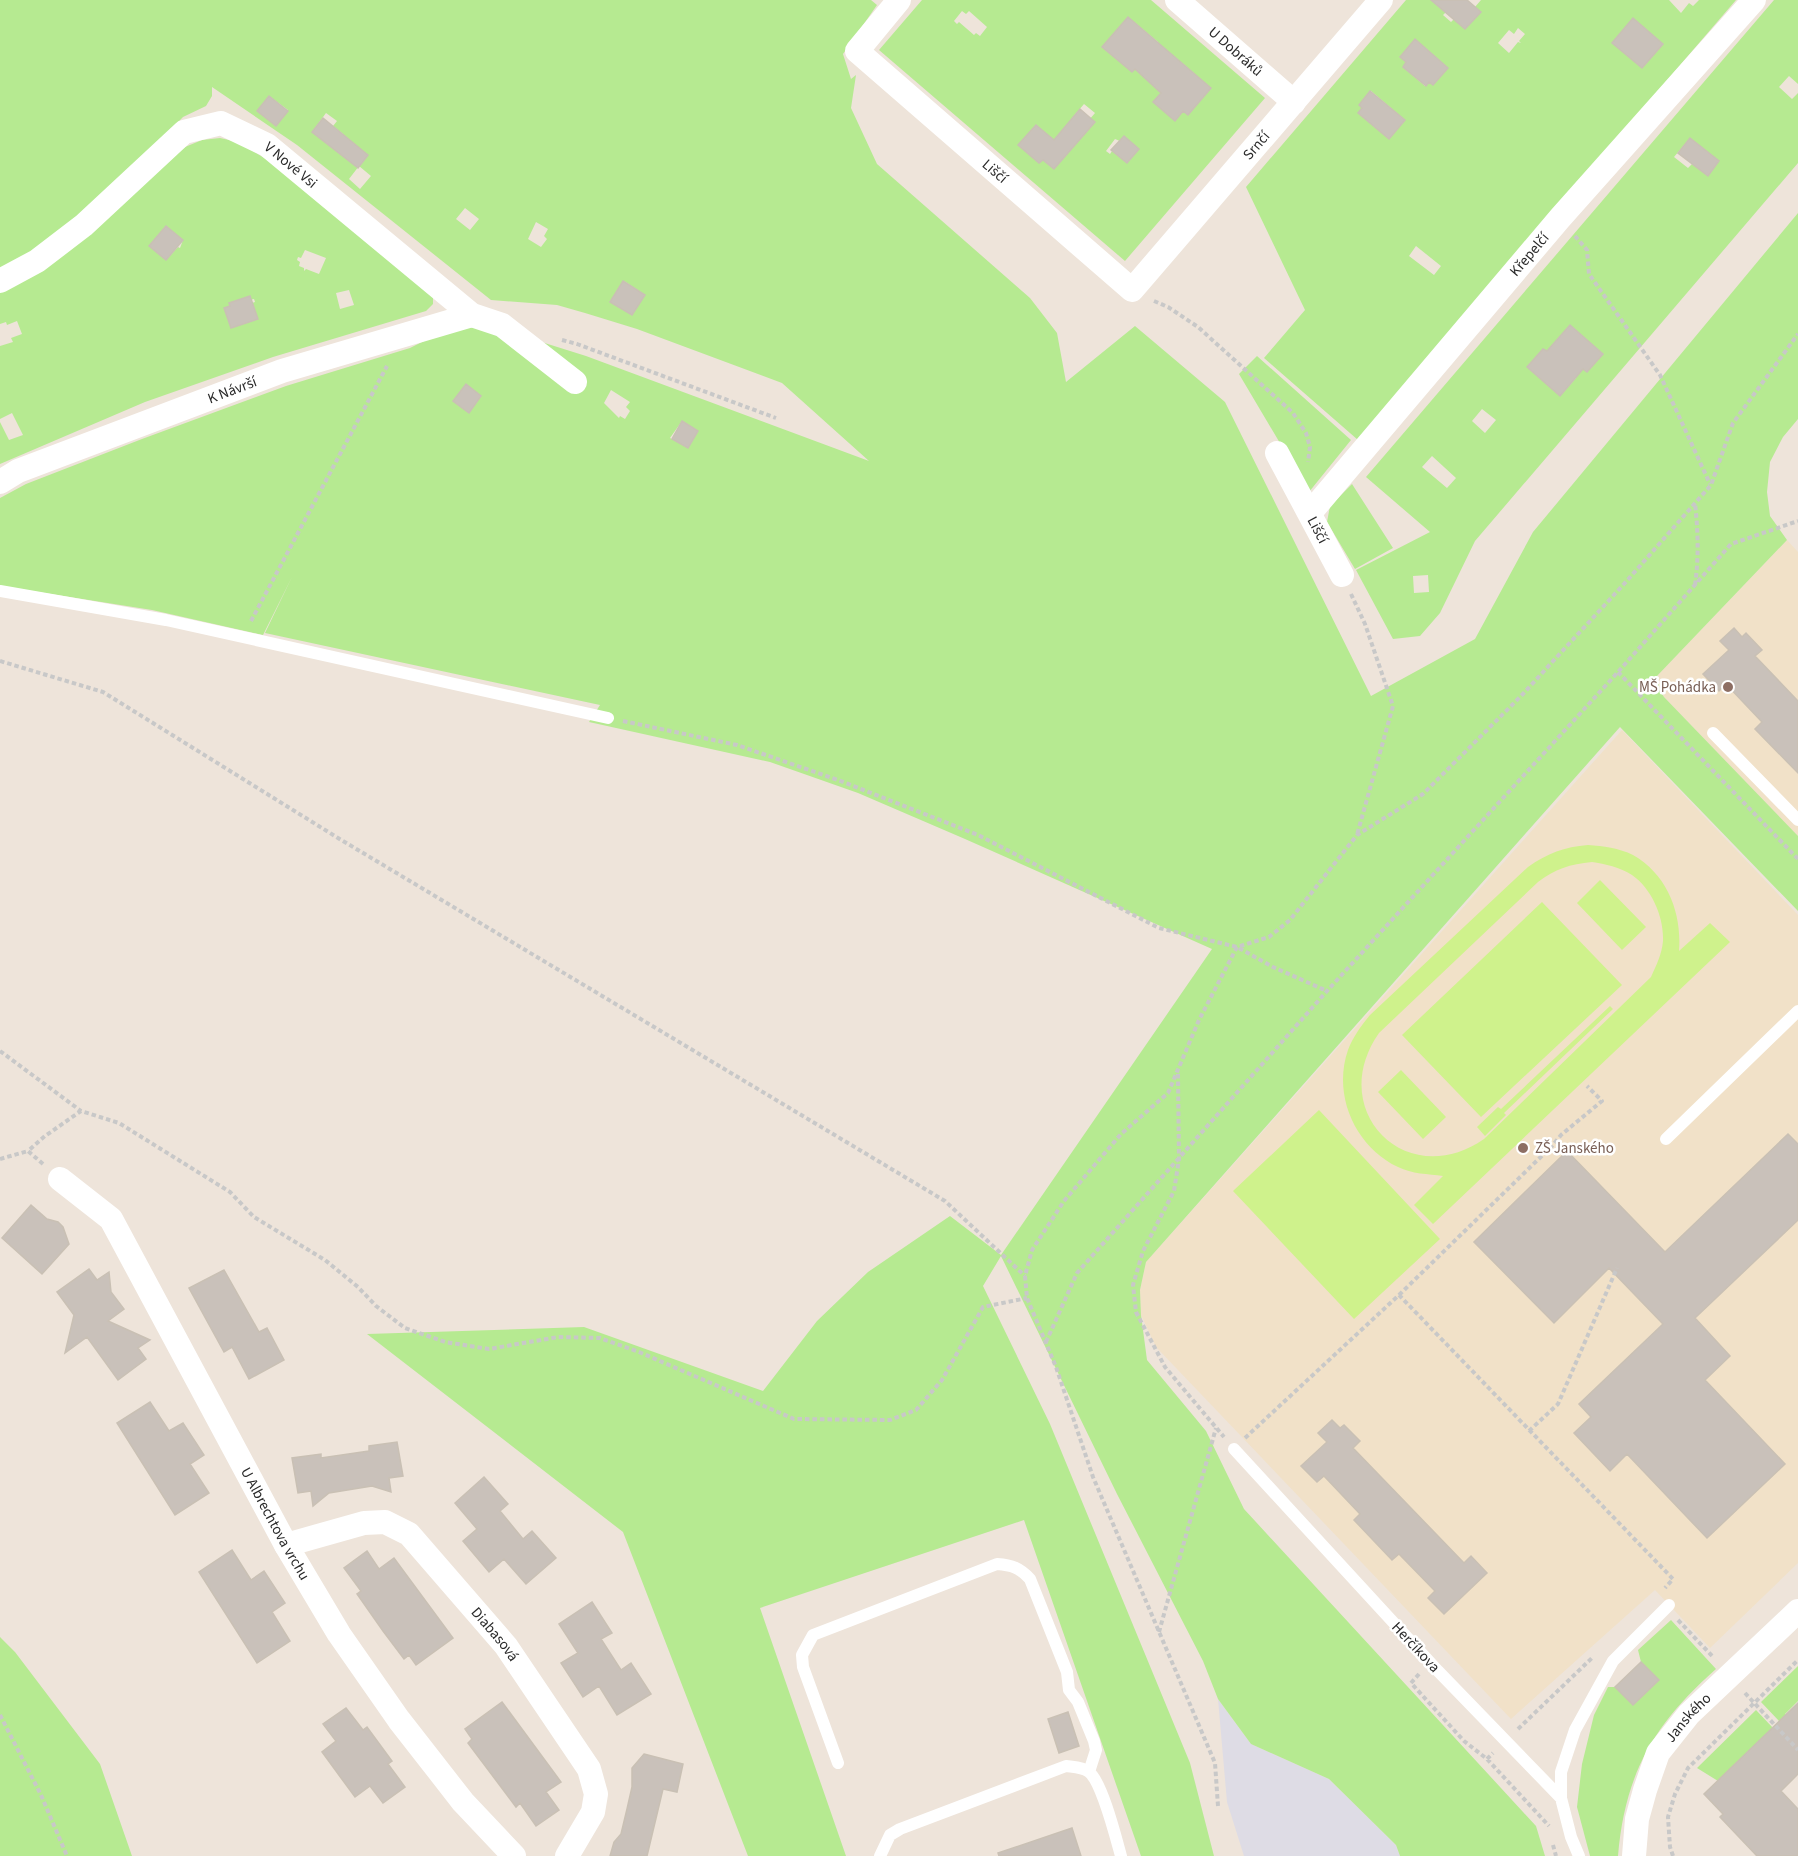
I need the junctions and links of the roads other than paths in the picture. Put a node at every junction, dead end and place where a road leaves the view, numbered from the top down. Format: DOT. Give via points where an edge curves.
graph roads {
  1 [pos="1177,0"];
  2 [pos="1381,0"];
  3 [pos="1754,0"];
  4 [pos="896,1"];
  5 [pos="1294,102"];
  6 [pos="0,281"];
  7 [pos="1132,290"];
  8 [pos="472,315"];
  9 [pos="575,382"];
  10 [pos="1277,453"];
  11 [pos="0,482"];
  12 [pos="1307,507"];
  13 [pos="1342,575"];
  14 [pos="0,591"];
  15 [pos="608,718"];
  16 [pos="1713,733"];
  17 [pos="1798,820"];
  18 [pos="1798,1011"];
  19 [pos="1666,1138"];
  20 [pos="60,1179"];
  21 [pos="1234,1449"];
  22 [pos="286,1545"];
  23 [pos="1669,1605"];
  24 [pos="1798,1611"];
  25 [pos="838,1763"];
  26 [pos="1089,1772"];
  27 [pos="1561,1798"];
  28 [pos="514,1856"];
  29 [pos="567,1856"];
  30 [pos="880,1856"];
  31 [pos="1121,1856"];
  32 [pos="1579,1856"];
  33 [pos="1634,1856"];
  1 -- 5 [label="street, U Dobráků"];
  2 -- 5 [label="street, Srnčí"];
  3 -- 12 [label="street, Křepelčí"];
  4 -- 7 [label="street, Liščí" via="857,51"];
  5 -- 7 [label="street, Srnčí"];
  6 -- 8 [label="street, V Nové Vsi" via="37,261 84,225 184,132 221,123 267,145"];
  8 -- 9 [label="street, V Nové Vsi" via="502,325"];
  8 -- 11 [label="street, K Návrší" via="282,371 18,471"];
  10 -- 12 [label="street, Liščí"];
  12 -- 13 [label="street, Liščí"];
  14 -- 15 [label="lane" via="243,636"];
  16 -- 17 [label="lane"];
  18 -- 19 [label="lane"];
  20 -- 22 [label="street, U Albrechtova vrchu" via="111,1220"];
  21 -- 27 [label="lane, Herčíkova"];
  22 -- 28 [label="street, U Albrechtova vrchu" via="339,1634 399,1720 463,1802"];
  22 -- 29 [label="street, Diabasová" via="364,1523 385,1522 409,1533 506,1646 589,1769 596,1794 593,1812"];
  23 -- 27 [label="lane" via="1613,1661 1575,1730 1561,1772"];
  24 -- 33 [label="street, Janského" via="1689,1714 1658,1753 1637,1819"];
  25 -- 26 [label="lane" via="803,1667 802,1655 813,1635 997,1564 1011,1564 1030,1580 1067,1672 1069,1690 1094,1741 1096,1750"];
  26 -- 30 [label="lane" via="1066,1766 900,1829 890,1835"];
  26 -- 31 [label="lane" via="1098,1784"];
  27 -- 32 [label="lane, Herčíkova"];
}
